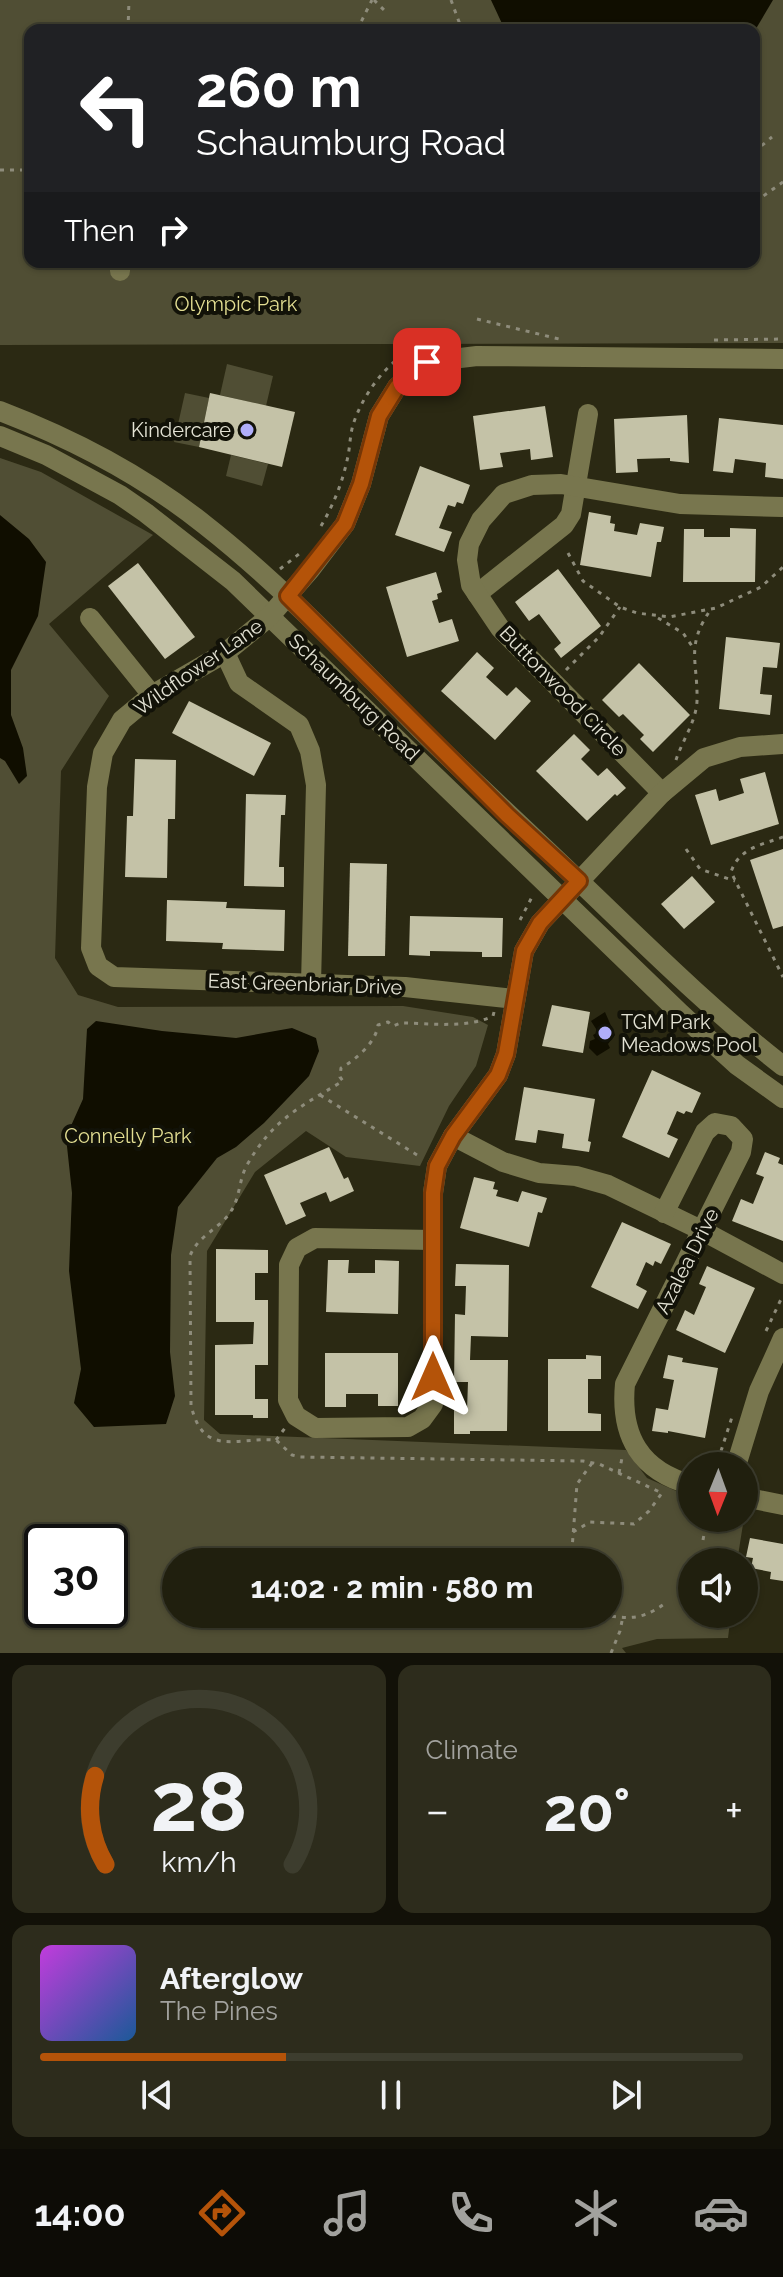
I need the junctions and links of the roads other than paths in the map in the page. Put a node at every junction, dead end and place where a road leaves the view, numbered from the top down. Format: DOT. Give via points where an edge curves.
graph roads {
  1 [pos="783,359"];
  2 [pos="0,411"];
  3 [pos="588,414"];
  4 [pos="0,436"];
  5 [pos="577,487"];
  6 [pos="783,507"];
  7 [pos="477,594"];
  8 [pos="288,596"];
  9 [pos="269,617"];
  10 [pos="90,618"];
  11 [pos="225,653"];
  12 [pos="152,695"];
  13 [pos="783,744"];
  14 [pos="662,793"];
  15 [pos="579,881"];
  16 [pos="562,899"];
  17 [pos="98,966"];
  18 [pos="311,983"];
  19 [pos="515,999"];
  20 [pos="783,1066"];
  21 [pos="783,1098"];
  22 [pos="453,1136"];
  23 [pos="664,1213"];
  24 [pos="703,1231"];
  25 [pos="433,1240"];
  26 [pos="783,1274"];
  27 [pos="783,1338"];
  28 [pos="740,1452"];
  29 [pos="678,1479"];
  30 [pos="758,1500"];
  31 [pos="783,1505"];
  1 -- 8 [label="street, Wildflower Lane" via="477,356 427,362 397,387 379,416 345,524"];
  2 -- 8 [label="street, Schaumburg Road" via="142,481 206,525"];
  3 -- 5 [label="street"];
  4 -- 9 [label="street, Schaumburg Road" via="85,474 146,513 233,581"];
  5 -- 6 [label="street, Buttonwood Circle" via="680,504"];
  5 -- 7 [label="street" via="564,525"];
  5 -- 7 [label="street, Buttonwood Circle" via="532,485 504,494 469,544 471,585"];
  7 -- 14 [label="street, Buttonwood Circle" via="500,628"];
  8 -- 9 [label="street, Wildflower Lane"];
  8 -- 15 [label="street, Schaumburg Road"];
  9 -- 11 [label="street, Wildflower Lane"];
  9 -- 16 [label="street, Schaumburg Road"];
  10 -- 12 [label="street"];
  11 -- 12 [label="street, Wildflower Lane"];
  11 -- 18 [label="street" via="239,683 299,725 310,751 316,785"];
  12 -- 17 [label="street, Wildflower Lane" via="122,720 103,753 91,948"];
  13 -- 14 [label="street" via="740,747 704,758"];
  14 -- 15 [label="street"];
  15 -- 16 [label="street"];
  15 -- 20 [label="street, Schaumburg Road"];
  16 -- 19 [label="street" via="524,951"];
  16 -- 21 [label="street, Schaumburg Road" via="737,1065"];
  17 -- 18 [label="street, East Greenbriar Drive" via="114,977"];
  18 -- 19 [label="street, East Greenbriar Drive"];
  19 -- 22 [label="street" via="498,1075"];
  22 -- 23 [label="street" via="503,1162 608,1185"];
  22 -- 25 [label="street" via="437,1166"];
  23 -- 24 [label="street"];
  23 -- 24 [label="street, Azalea Drive" via="705,1132 715,1123 731,1126 743,1139 741,1152"];
  24 -- 26 [label="street"];
  24 -- 29 [label="street, Azalea Drive" via="625,1384 622,1409 636,1449 656,1469"];
  25 -- 25 [label="street" via="433,1404 422,1419 408,1427 315,1428 296,1416 288,1400 289,1265 297,1248 315,1238"];
  27 -- 28 [label="street"];
  30 -- 31 [label="street"];
}
